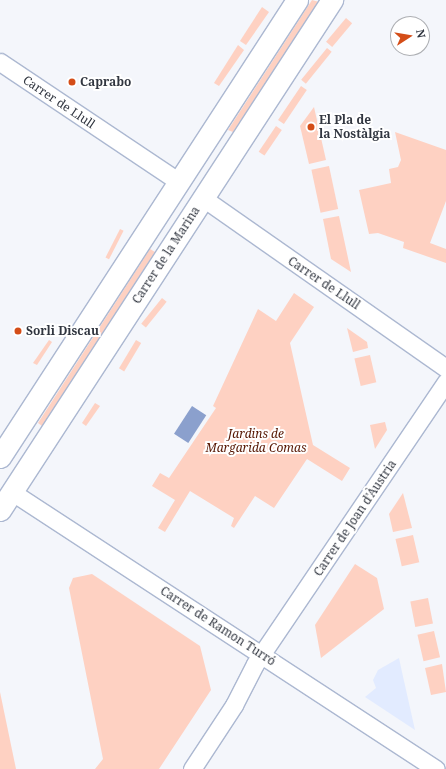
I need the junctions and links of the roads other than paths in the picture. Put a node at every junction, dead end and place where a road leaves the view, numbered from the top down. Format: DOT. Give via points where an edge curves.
graph roads {
  1 [pos="297,0"];
  2 [pos="332,0"];
  3 [pos="0,62"];
  4 [pos="179,182"];
  5 [pos="203,198"];
  6 [pos="446,368"];
  7 [pos="446,382"];
  8 [pos="0,457"];
  9 [pos="6,488"];
  10 [pos="0,510"];
  11 [pos="264,655"];
  12 [pos="192,769"];
  13 [pos="436,769"];
  1 -- 4 [label="street"];
  2 -- 5 [label="street, Carrer de la Marina"];
  3 -- 4 [label="street, Carrer de Llull"];
  4 -- 5 [label="street"];
  4 -- 8 [label="street"];
  5 -- 6 [label="street, Carrer de Llull"];
  5 -- 9 [label="street, Carrer de la Marina"];
  7 -- 11 [label="street, Carrer de Joan d'Àustria"];
  9 -- 10 [label="street, Carrer de la Marina"];
  9 -- 11 [label="street, Carrer de Ramon Turró"];
  11 -- 12 [label="street, Carrer de Joan d'Àustria"];
  11 -- 13 [label="street, Carrer de Ramon Turró"];
}
